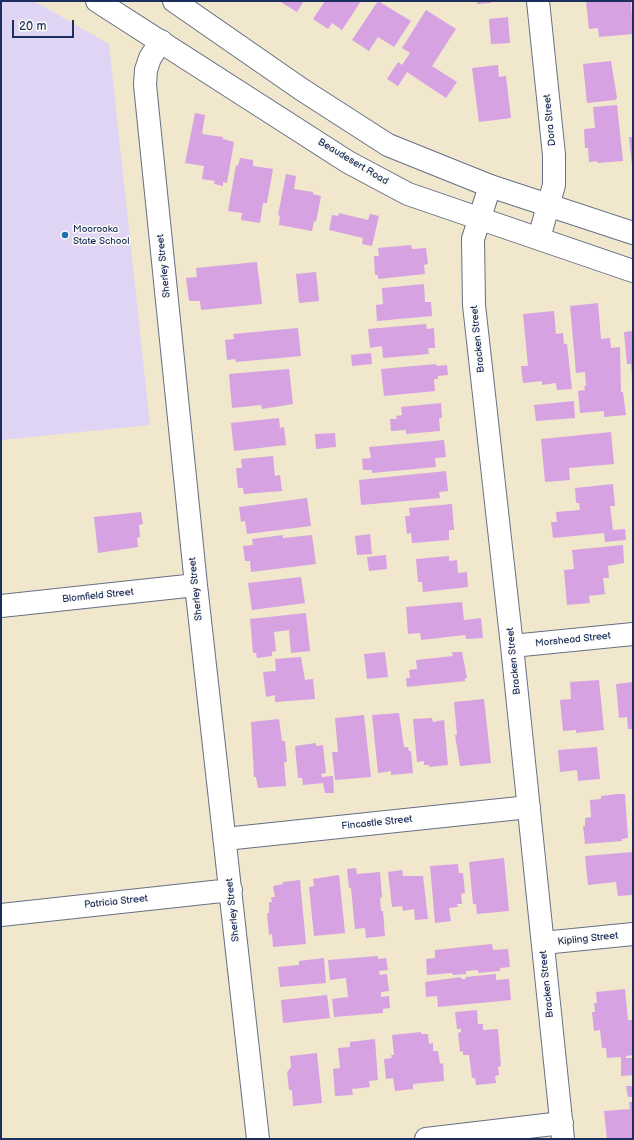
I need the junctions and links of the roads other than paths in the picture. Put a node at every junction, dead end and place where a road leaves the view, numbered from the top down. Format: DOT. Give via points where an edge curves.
graph roads {
  1 [pos="97,1"];
  2 [pos="174,1"];
  3 [pos="538,1"];
  4 [pos="161,41"];
  5 [pos="490,186"];
  6 [pos="549,204"];
  7 [pos="478,219"];
  8 [pos="633,233"];
  9 [pos="539,238"];
  10 [pos="633,271"];
  11 [pos="196,586"];
  12 [pos="1,606"];
  13 [pos="633,634"];
  14 [pos="512,646"];
  15 [pos="529,807"];
  16 [pos="225,839"];
  17 [pos="231,890"];
  18 [pos="1,915"];
  19 [pos="633,934"];
  20 [pos="543,943"];
  21 [pos="562,1131"];
  22 [pos="258,1139"];
  23 [pos="426,1139"];
  1 -- 4 [label="main road, Beaudesert Road"];
  2 -- 5 [label="main road" via="301,89 388,145"];
  3 -- 6 [label="main road, Dora Street" via="554,155 554,185"];
  4 -- 7 [label="main road, Beaudesert Road" via="348,162 408,194"];
  4 -- 11 [label="main road, Sherley Street" via="150,58 145,85"];
  5 -- 6 [label="main road"];
  5 -- 7 [label="main road, Bracken Street"];
  6 -- 8 [label="main road"];
  6 -- 9 [label="main road, Dora Street"];
  7 -- 9 [label="main road, Beaudesert Road"];
  7 -- 14 [label="main road, Bracken Street" via="473,239 474,305"];
  9 -- 10 [label="main road, Beaudesert Road"];
  11 -- 12 [label="main road, Blomfield Street"];
  11 -- 16 [label="main road, Sherley Street"];
  13 -- 14 [label="main road, Morshead Street"];
  14 -- 15 [label="main road, Bracken Street"];
  15 -- 16 [label="main road, Fincastle Street"];
  15 -- 20 [label="main road, Bracken Street"];
  16 -- 17 [label="main road, Sherley Street"];
  17 -- 18 [label="main road, Patricia Street"];
  17 -- 22 [label="main road, Sherley Street"];
  19 -- 20 [label="main road, Kipling Street"];
  20 -- 21 [label="main road, Bracken Street"];
  21 -- 23 [label="main road"];
}
